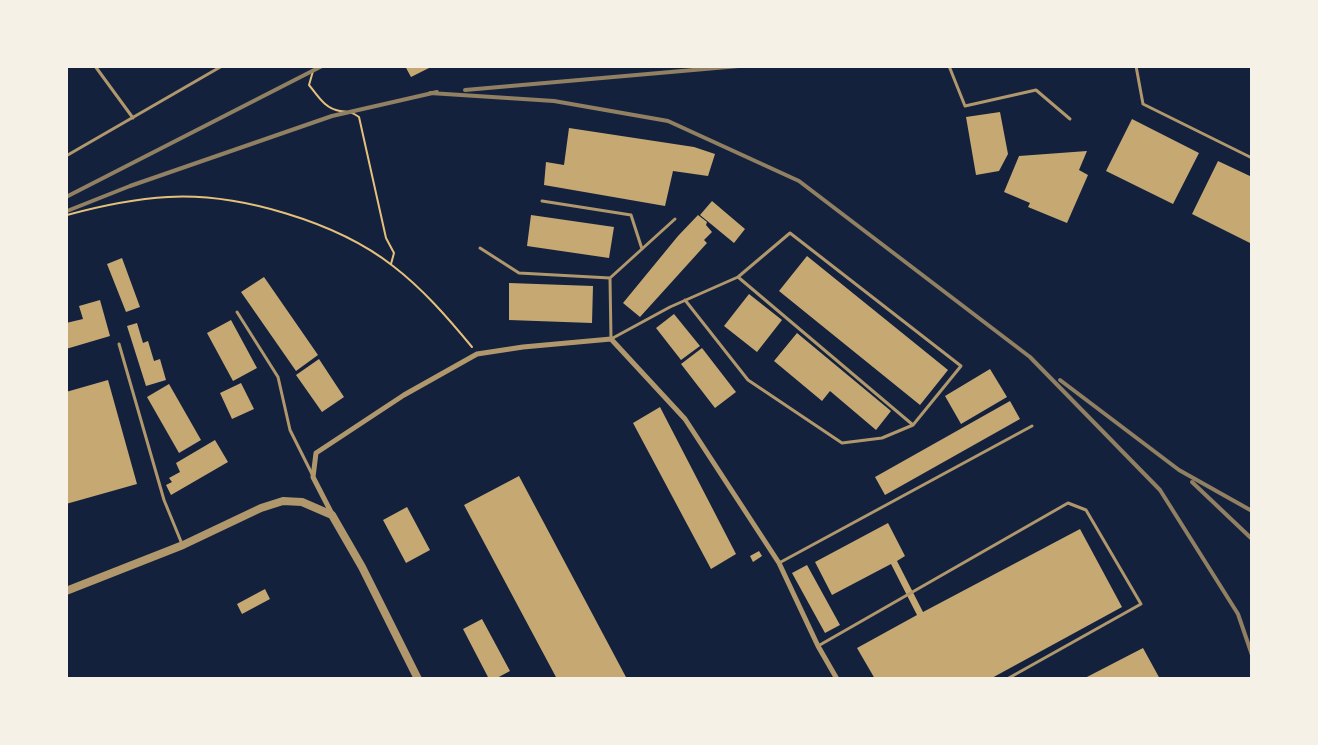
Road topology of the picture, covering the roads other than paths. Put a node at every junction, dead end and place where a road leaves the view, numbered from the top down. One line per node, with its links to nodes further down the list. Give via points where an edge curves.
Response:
1 (95, 66): 5 (lane)
2 (222, 66): 5 (lane)
3 (949, 66): 6 (lane, via 965,106 1036,90)
4 (1136, 66): 8 (lane, via 1143,104)
5 (133, 118): 7 (lane)
6 (1070, 119)
7 (66, 156)
8 (1252, 158)
9 (542, 201): 12 (lane, via 631,215)
10 (675, 219): 12 (lane)
11 (480, 248): 14 (lane, via 519,273)
12 (642, 249): 14 (lane)
13 (738, 277): 15 (lane); 19 (lane); 19 (lane, via 790,233 962,366)
14 (610, 278): 17 (lane)
15 (685, 300): 17 (lane); 19 (lane, via 748,380 842,443 882,438)
16 (237, 312): 21 (lane, via 278,377 290,430)
17 (611, 339): 21 (street, via 477,354 404,395 316,453); 24 (street, via 685,419)
18 (120, 344): 23 (lane, via 164,500)
19 (913, 425)
20 (1032, 426): 24 (lane)
21 (313, 476): 22 (street)
22 (332, 515): 23 (street, via 302,502 283,501); 27 (street)
23 (183, 545): 25 (street)
24 (779, 563): 26 (street)
25 (66, 591)
26 (818, 646): 28 (street); 29 (lane, via 1068,504 1086,510 1141,604)
27 (418, 679)
28 (837, 679)
29 (1007, 679)

